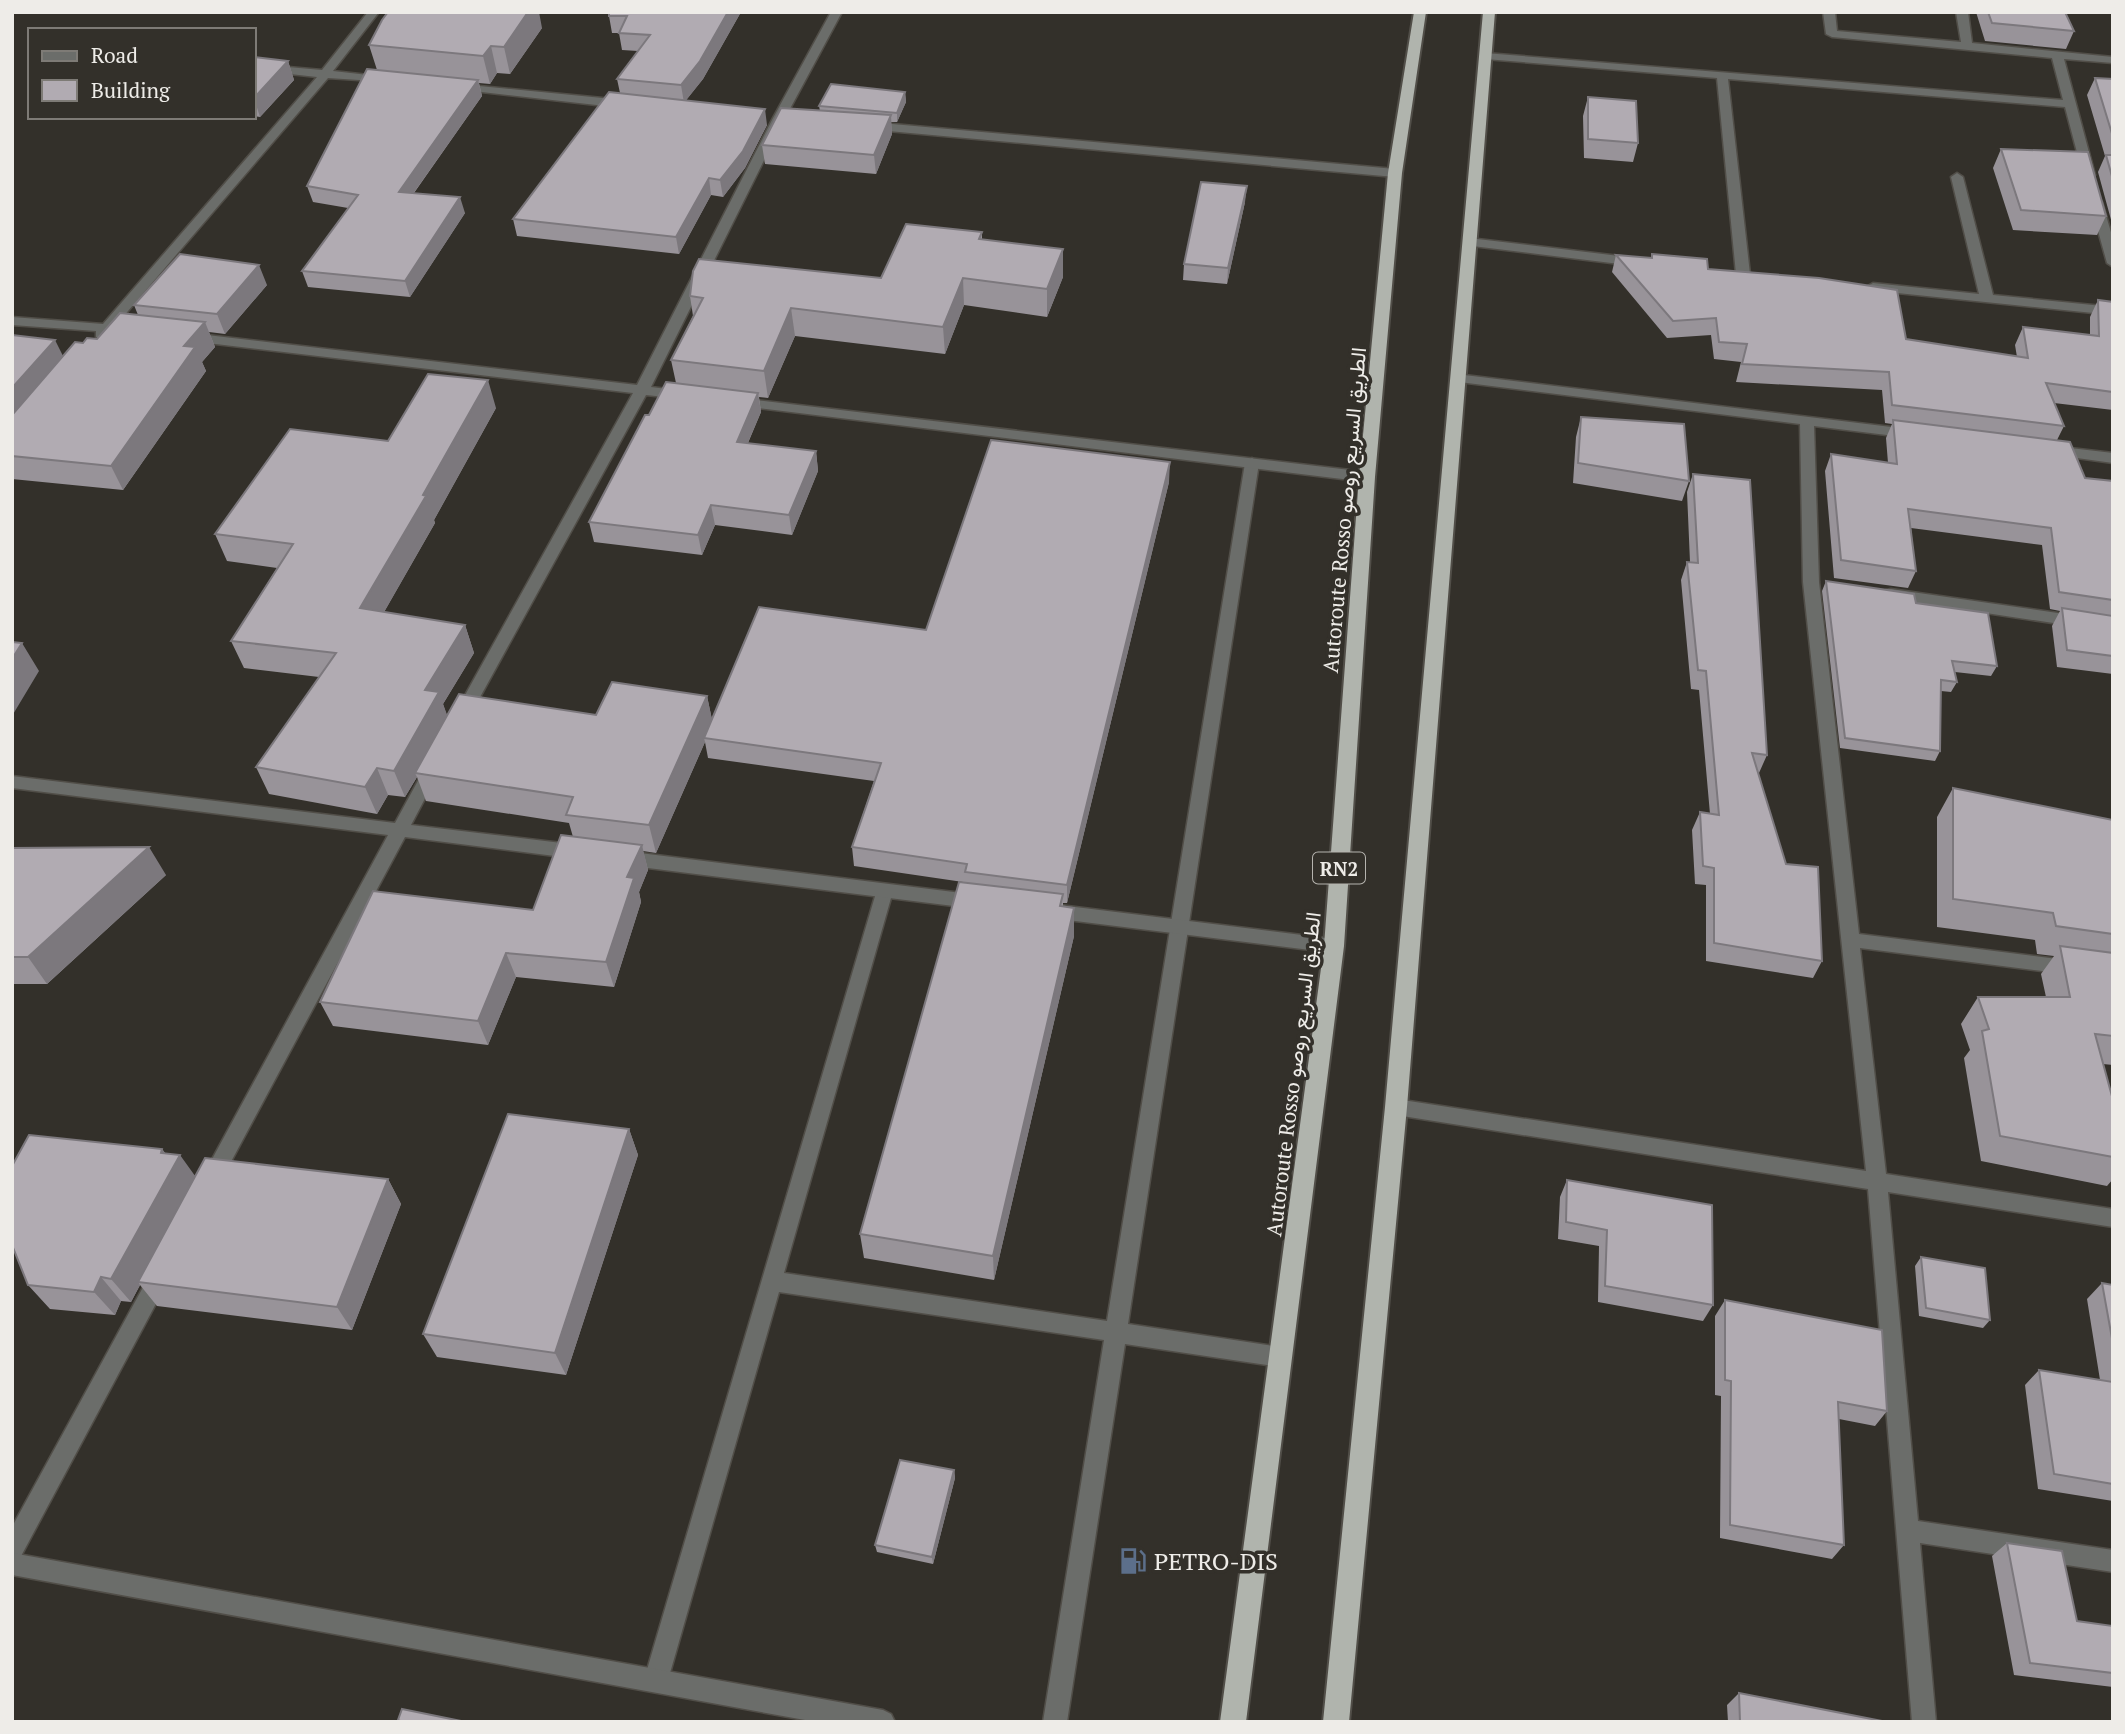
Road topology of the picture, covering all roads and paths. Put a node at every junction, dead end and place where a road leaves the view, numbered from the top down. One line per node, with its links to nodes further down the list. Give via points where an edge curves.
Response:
1 (374, 12): 12 (street)
2 (837, 12): 34 (street)
3 (1420, 12): 19 (highway, Autoroute Rosso الطريق السريع روصو / RN2)
4 (1489, 12): 9 (highway)
5 (1829, 12): 7 (street, via 1832,34)
6 (1962, 12): 7 (street)
7 (1967, 46): 8 (street)
8 (2057, 55): 10 (street); 16 (street)
9 (1485, 56): 13 (street); 21 (highway)
10 (2113, 60)
11 (256, 66): 12 (street)
12 (326, 74): 14 (street); 29 (street)
13 (1722, 75): 16 (street); 24 (street)
14 (406, 82)
15 (446, 86): 17 (street)
16 (2070, 104): 23 (street)
17 (634, 105)
18 (862, 125): 19 (street)
19 (1395, 173): 42 (highway, Autoroute Rosso الطريق السريع روصو / RN2)
20 (1957, 177): 26 (street)
21 (1469, 242): 22 (street); 33 (highway)
22 (1647, 263)
23 (2113, 263)
24 (1743, 274)
25 (1865, 286): 26 (street)
26 (1987, 299): 27 (street)
27 (2113, 311)
28 (12, 321): 29 (street)
29 (106, 327): 30 (street); 32 (street)
30 (148, 332)
31 (175, 335): 34 (street)
32 (89, 348)
33 (1456, 378): 37 (street); 56 (highway)
34 (642, 390): 35 (street); 45 (street)
35 (698, 397)
36 (725, 400): 41 (street)
37 (1807, 421): 38 (street); 53 (street)
38 (1926, 435)
39 (2033, 448): 40 (street)
40 (2113, 458)
41 (1252, 463): 42 (street); 52 (street)
42 (1367, 477): 54 (highway, Autoroute Rosso الطريق السريع روصو / RN2)
43 (1880, 592): 44 (street)
44 (2113, 627)
45 (453, 732)
46 (439, 757): 48 (street)
47 (12, 782): 48 (street)
48 (399, 830): 49 (street); 58 (street)
49 (884, 891): 50 (street); 61 (street)
50 (991, 904)
51 (1031, 909): 52 (street)
52 (1178, 927): 54 (street); 62 (street)
53 (1851, 940): 55 (street); 57 (street)
54 (1334, 946): 63 (highway, Autoroute Rosso الطريق السريع روصو / RN2)
55 (2113, 973)
56 (1396, 1107): 57 (street); 72 (highway)
57 (1877, 1181): 59 (street); 64 (street)
58 (202, 1196)
59 (2113, 1218)
60 (169, 1257): 65 (street)
61 (771, 1281): 62 (street); 68 (street)
62 (1116, 1333): 63 (street); 70 (street)
63 (1281, 1357): 71 (highway, Autoroute Rosso الطريق السريع روصو / RN2)
64 (1906, 1530): 66 (street); 73 (street)
65 (12, 1550)
66 (2113, 1561)
67 (12, 1564): 68 (street)
68 (656, 1680): 69 (street)
69 (883, 1722)
70 (1055, 1722)
71 (1233, 1722)
72 (1336, 1722)
73 (1924, 1722)

